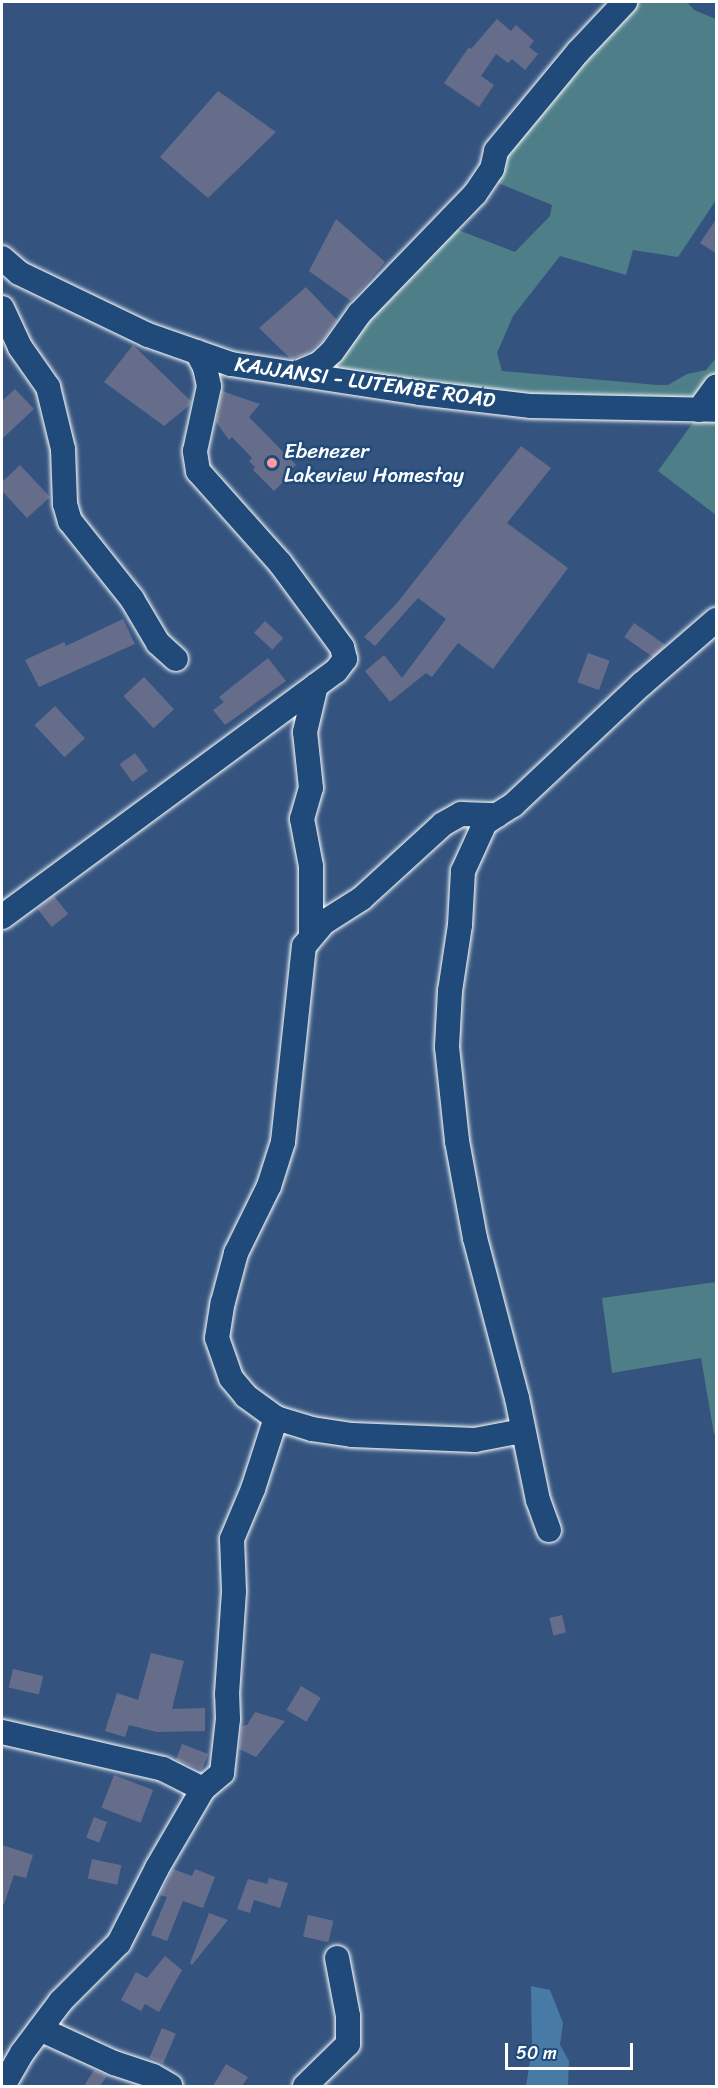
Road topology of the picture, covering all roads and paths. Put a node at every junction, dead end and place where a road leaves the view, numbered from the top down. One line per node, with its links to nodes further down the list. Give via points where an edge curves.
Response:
1 (625, 2): 5 (street, via 496,151 489,175 467,203 359,314 332,352 320,363)
2 (2, 258): 4 (street, KAJJANSI - LUTEMBE ROAD, via 19,273 148,335)
3 (2, 308): 9 (street, via 20,347 48,387 63,449 65,504 70,521 132,599 158,643)
4 (197, 352): 5 (street, KAJJANSI - LUTEMBE ROAD, via 231,364); 10 (street, via 209,386 195,451 198,471 280,563 342,647 345,659)
5 (297, 373): 7 (street, KAJJANSI - LUTEMBE ROAD, via 531,406)
6 (717, 387): 7 (street)
7 (708, 410)
8 (717, 620): 11 (street, via 513,805)
9 (176, 659)
10 (316, 685): 12 (street); 13 (street, via 305,732 311,788 302,819 311,866)
11 (497, 814): 13 (street, via 461,814 442,824 361,899); 15 (street, via 485,823 464,871 447,1047 457,1141 475,1238)
12 (2, 917)
13 (310, 935): 14 (street, via 300,964 283,1142 269,1186 236,1253 217,1338 231,1378 246,1396)
14 (276, 1418): 15 (street, via 352,1435 475,1440); 18 (street, via 232,1539 234,1591 227,1740 222,1773)
15 (522, 1431): 16 (street)
16 (549, 1530)
17 (2, 1732): 18 (street, via 163,1769)
18 (203, 1790): 20 (street, via 119,1943 61,2001)
19 (337, 1958): 23 (street, via 348,2016 348,2044)
20 (40, 2029): 21 (street); 22 (street)
21 (3, 2086)
22 (170, 2086)
23 (305, 2086)

